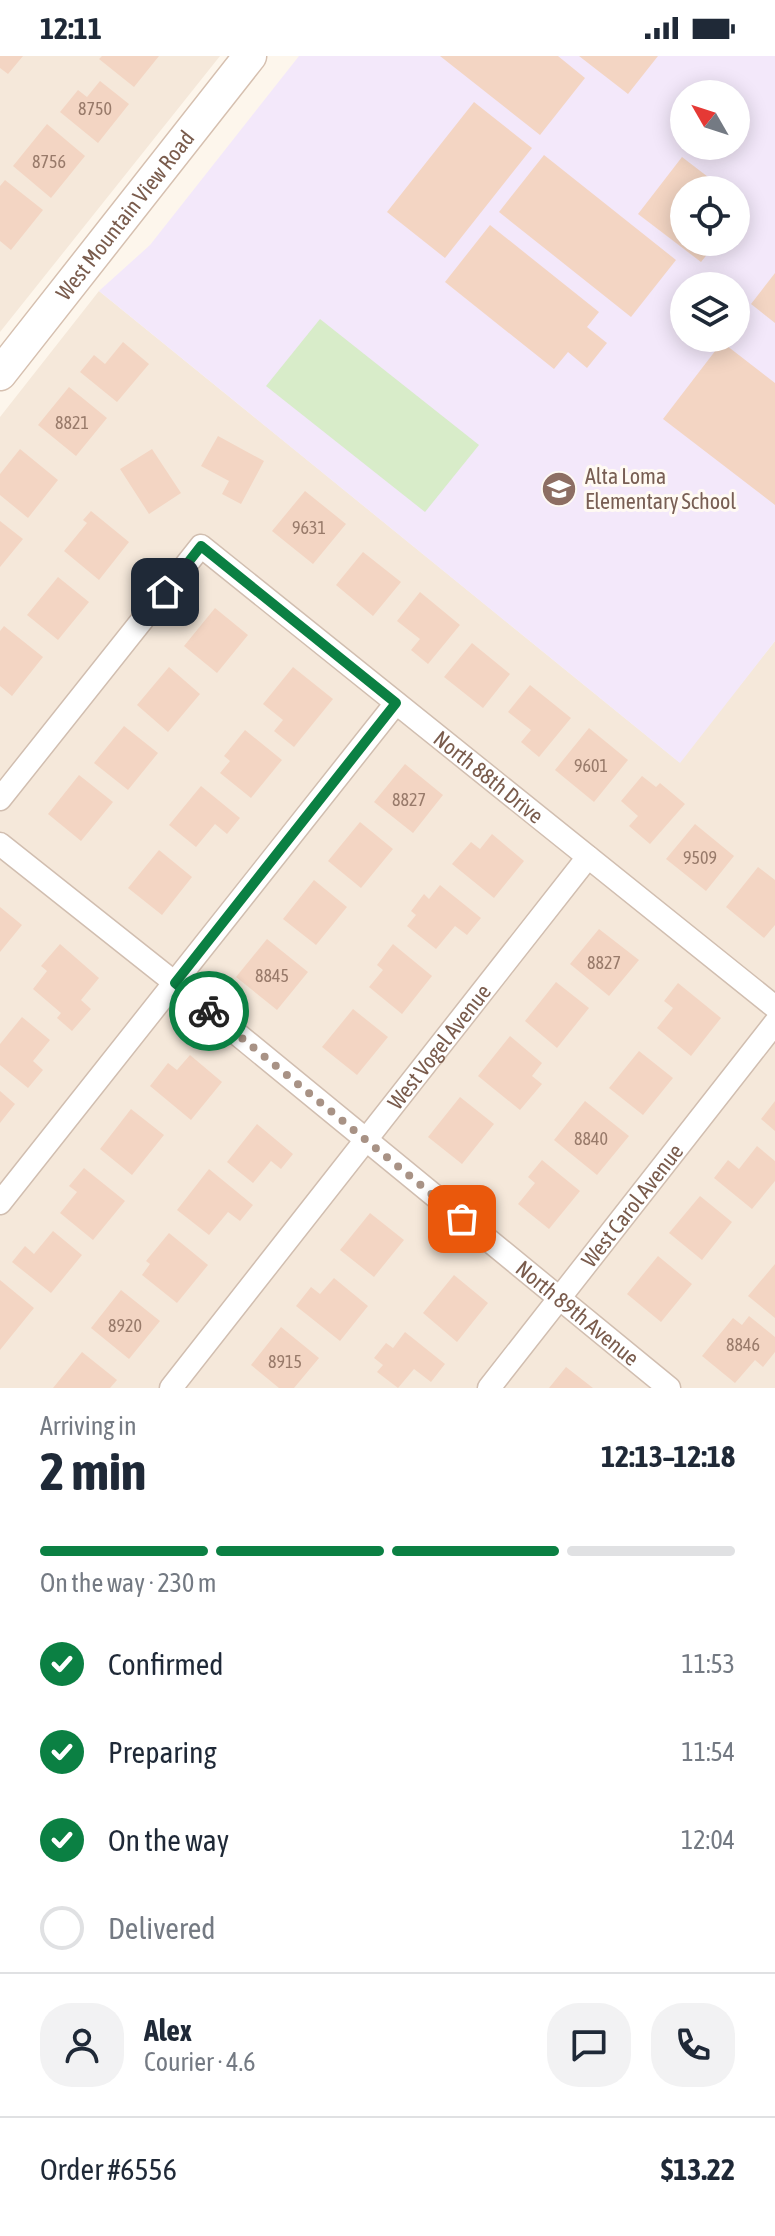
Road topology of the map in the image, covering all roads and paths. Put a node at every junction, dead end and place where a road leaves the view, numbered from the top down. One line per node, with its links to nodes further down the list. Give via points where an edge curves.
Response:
1 (250, 56): 2 (street, West Mountain View Road)
2 (0, 374)
3 (396, 703): 4 (street, North 88th Drive, via 201,546); 6 (street, North 88th Drive); 7 (street)
4 (0, 799)
5 (0, 844): 7 (street, North 89th Avenue)
6 (588, 857): 8 (street, North 88th Drive); 10 (street, West Vogel Avenue)
7 (175, 983): 10 (street, North 89th Avenue); 11 (street)
8 (775, 1007)
9 (775, 1023): 12 (street, West Carol Avenue)
10 (366, 1140): 12 (street, North 89th Avenue); 13 (street, West Vogel Avenue)
11 (0, 1203)
12 (559, 1299): 14 (street, West Carol Avenue); 15 (street, North 89th Avenue)
13 (171, 1388)
14 (489, 1388)
15 (669, 1388)

